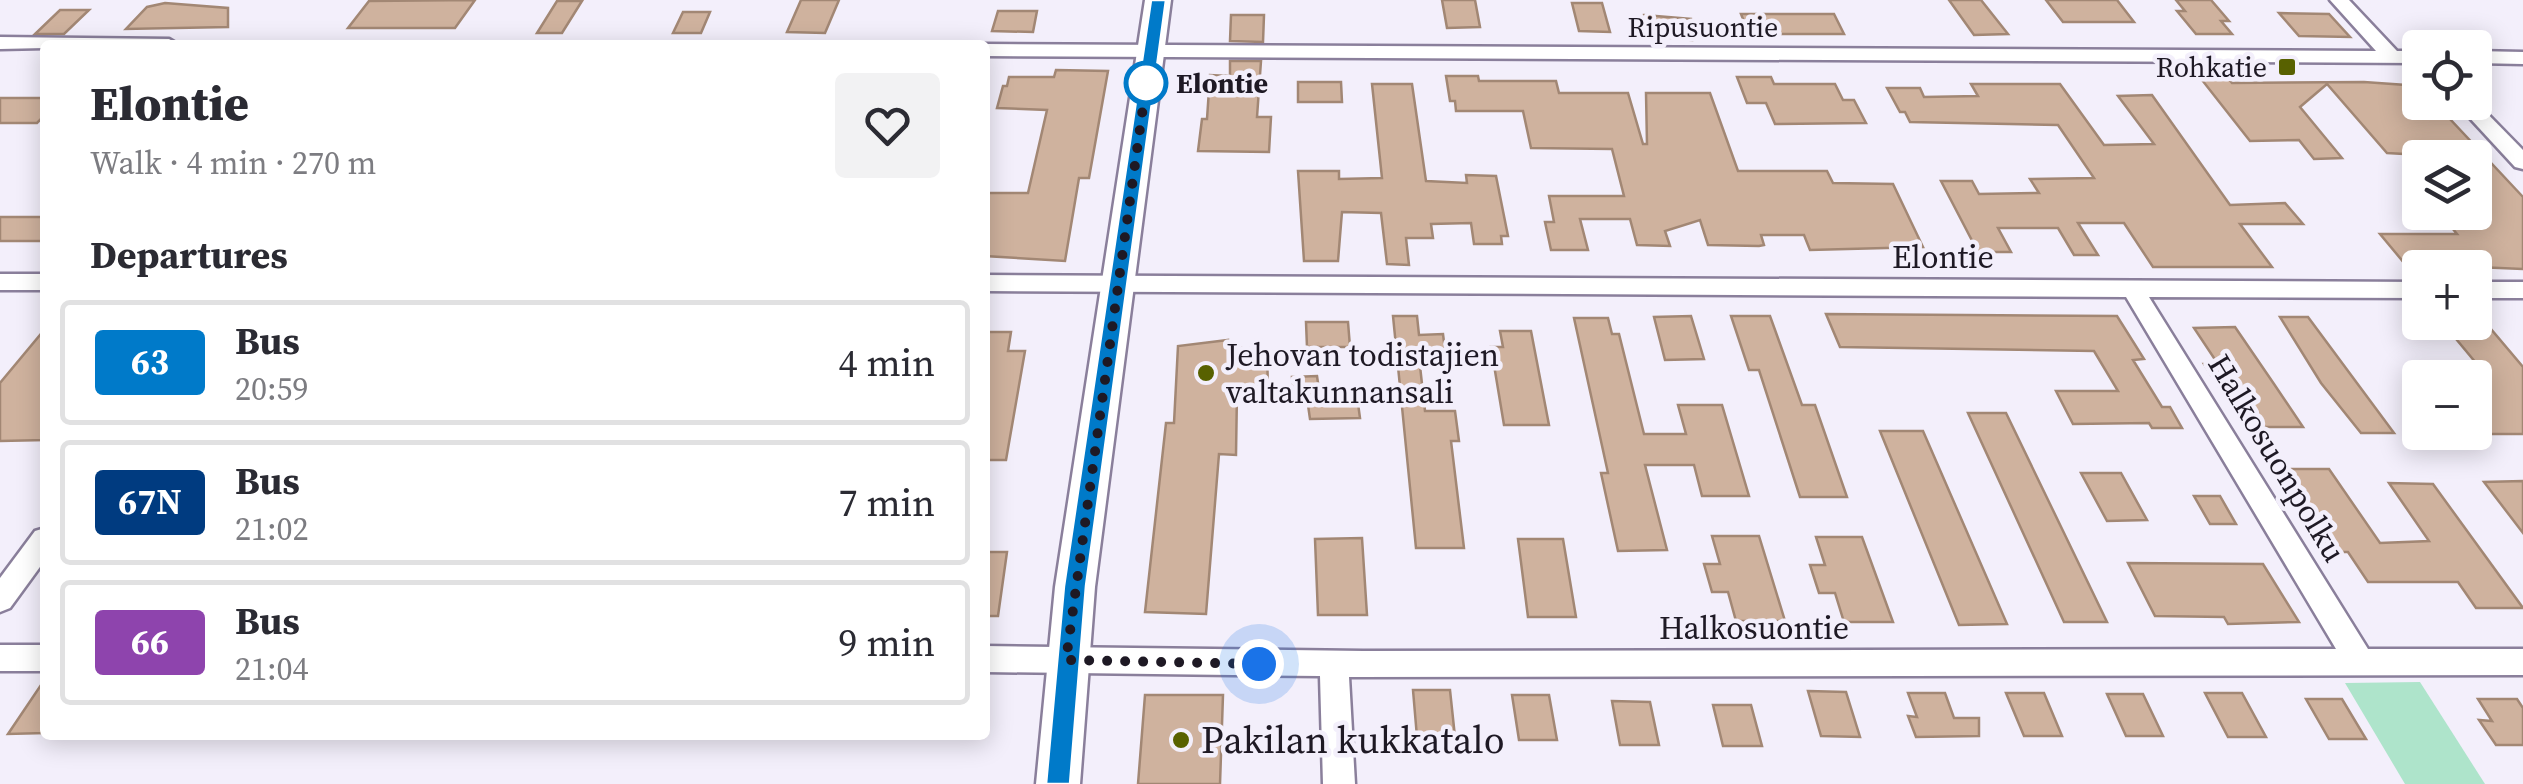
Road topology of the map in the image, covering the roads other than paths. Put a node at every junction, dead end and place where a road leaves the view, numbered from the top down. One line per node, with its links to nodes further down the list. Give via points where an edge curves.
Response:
1 (1158, 0): 6 (main road)
2 (2339, 0): 7 (street)
3 (0, 44): 4 (street)
4 (40, 44)
5 (990, 50): 6 (street, Ripusuontie)
6 (1150, 51): 7 (street, Ripusuontie); 16 (main road)
7 (2391, 56): 8 (street, Ripusuontie)
8 (2402, 56)
9 (2492, 57): 10 (street)
10 (2523, 58)
11 (2482, 120): 12 (street)
12 (2523, 162)
13 (0, 282): 14 (street)
14 (40, 282)
15 (990, 284): 16 (street, Elontie)
16 (1116, 284): 17 (street, Elontie); 26 (main road)
17 (2134, 290): 18 (street, Elontie); 27 (street, Halkosuonpolku)
18 (2402, 290)
19 (2492, 290): 20 (street)
20 (2523, 290)
21 (40, 546): 22 (street)
22 (0, 600)
23 (0, 658): 24 (street)
24 (40, 658)
25 (990, 660): 26 (street, Halkosuontie)
26 (1066, 660): 29 (street, Halkosuontie); 30 (main road)
27 (2359, 661): 28 (street, Halkosuontie); 29 (street, Halkosuontie)
28 (2523, 662)
29 (1334, 664): 31 (street)
30 (1058, 784)
31 (1339, 784)

